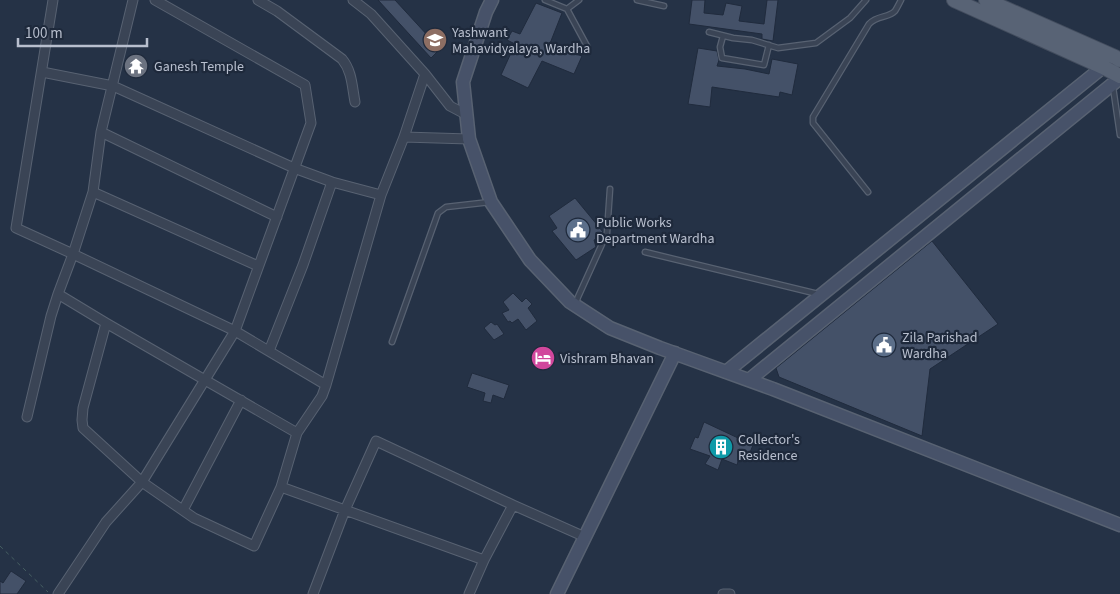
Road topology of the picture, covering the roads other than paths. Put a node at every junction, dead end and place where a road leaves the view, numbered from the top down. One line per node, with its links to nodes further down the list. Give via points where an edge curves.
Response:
1 (54, 0): 22 (street)
2 (133, 0): 25 (street)
3 (155, 0): 32 (street, via 305,85 311,123)
4 (258, 0): 26 (street, via 342,59 351,74)
5 (353, 0): 23 (street, via 371,14)
6 (492, 0): 27 (main road, via 463,82)
7 (545, 0): 15 (lane)
8 (579, 0): 15 (lane)
9 (637, 0): 14 (lane)
10 (866, 0): 18 (lane, via 850,18 816,43 778,48)
11 (901, 0): 36 (lane, via 895,12 869,24 813,117 813,123)
12 (954, 0): 21 (main road)
13 (986, 0): 20 (main road)
14 (664, 6)
15 (567, 9): 19 (lane)
16 (709, 32): 17 (lane)
17 (723, 36): 18 (lane); 18 (lane, via 722,58 764,65)
18 (769, 45)
19 (587, 46)
20 (1118, 57): 21 (main road)
21 (1103, 67): 24 (main road); 44 (main road)
22 (42, 72): 25 (street); 41 (street, via 16,228)
23 (425, 74): 27 (street, via 450,106); 30 (street)
24 (1118, 80): 29 (lane); 53 (main road)
25 (113, 86): 28 (street); 32 (street)
26 (354, 102)
27 (467, 116): 31 (main road)
28 (101, 132): 35 (street); 39 (street)
29 (1120, 135)
30 (404, 137): 31 (street); 37 (street)
31 (469, 139): 38 (main road)
32 (294, 168): 33 (street); 39 (street)
33 (332, 182): 37 (street); 49 (street)
34 (610, 189): 45 (lane, via 607,233)
35 (93, 192): 41 (street); 42 (street)
36 (868, 192)
37 (381, 195): 54 (street)
38 (492, 202): 45 (main road, via 530,260); 48 (lane, via 446,207 438,213)
39 (277, 216): 42 (street)
40 (645, 252): 44 (lane)
41 (74, 254): 43 (street); 47 (street)
42 (258, 266): 47 (street)
43 (58, 294): 46 (street); 56 (street)
44 (821, 295): 51 (main road)
45 (576, 306): 50 (main road, via 610,328)
46 (106, 323): 52 (street); 58 (street, via 83,408 83,428)
47 (235, 331): 49 (street); 52 (street)
48 (392, 342)
49 (269, 351): 54 (street)
50 (675, 353): 51 (main road); 64 (main road)
51 (726, 372): 53 (main road)
52 (205, 379): 55 (street); 58 (street)
53 (749, 380): 63 (main road)
54 (326, 385): 57 (street)
55 (241, 400): 57 (street); 61 (street)
56 (27, 417)
57 (297, 433): 59 (street)
58 (142, 482): 61 (street); 66 (street, via 106,522)
59 (281, 486): 61 (street, via 254,546); 62 (street)
60 (513, 505): 62 (street, via 376,440); 64 (street); 65 (street)
61 (183, 510)
62 (345, 510): 65 (street); 67 (street)
63 (1120, 525)
64 (584, 537): 69 (main road)
65 (484, 560): 68 (street)
66 (58, 594)
67 (313, 594)
68 (469, 594)
69 (557, 594)
70 (724, 594): 71 (street)
71 (730, 594)

